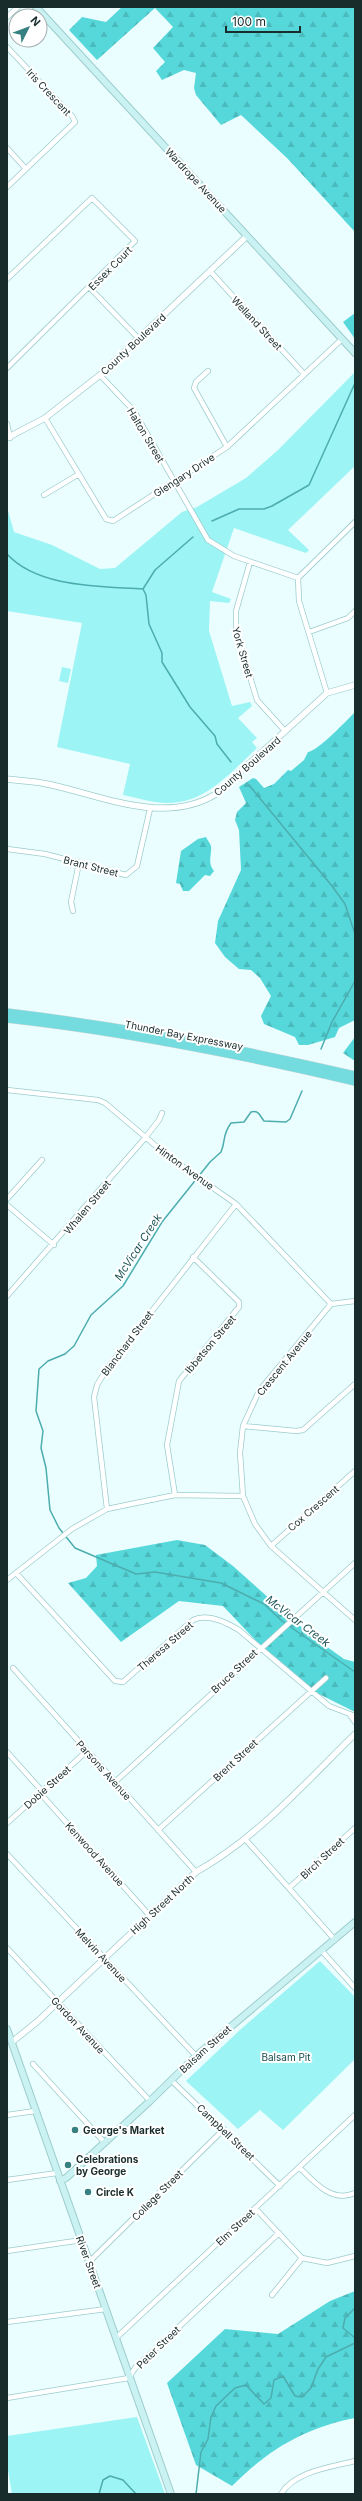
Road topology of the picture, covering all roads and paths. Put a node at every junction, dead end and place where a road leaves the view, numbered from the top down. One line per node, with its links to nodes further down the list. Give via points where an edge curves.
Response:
1 (18, 7): 3 (street)
2 (36, 7): 8 (main road, Wardrope Avenue)
3 (7, 17)
4 (7, 47): 6 (street, Iris Crescent, via 75,122)
5 (7, 148): 6 (street)
6 (26, 168): 7 (street, Iris Crescent)
7 (7, 187)
8 (247, 236): 9 (street, County Boulevard); 13 (main road, Wardrope Avenue)
9 (210, 271): 12 (street, County Boulevard); 17 (street, Welland Street)
10 (7, 279): 11 (street, Essex Court, via 92,198 135,241)
11 (90, 288): 12 (street); 15 (street, Essex Court)
12 (139, 339): 18 (street, County Boulevard)
13 (342, 339): 14 (main road, Wardrope Avenue); 17 (street, Glengary Drive)
14 (355, 353)
15 (7, 368)
16 (208, 371): 22 (street, via 196,382 194,388)
17 (304, 374): 22 (street, Glengary Drive)
18 (100, 376): 19 (street, County Boulevard); 24 (street, Halton Street, via 134,411)
19 (45, 418): 21 (street, County Boulevard); 23 (street, Glengary Drive)
20 (7, 424): 21 (street)
21 (8, 438)
22 (227, 447): 24 (street, Glengary Drive)
23 (79, 474): 24 (street, Glengary Drive, via 106,519 110,521); 25 (street)
24 (174, 482): 27 (street, Halton Street, via 208,540)
25 (44, 495)
26 (355, 522): 28 (street)
27 (250, 562): 28 (street, Halton Street); 33 (street, York Street, via 236,611 236,630 257,700)
28 (298, 578): 30 (street, via 299,601)
29 (355, 611): 30 (street, via 348,618)
30 (309, 632): 32 (street)
31 (355, 685): 32 (street, County Boulevard)
32 (327, 693): 33 (street, County Boulevard)
33 (285, 732): 35 (street, County Boulevard, via 208,799 182,807)
34 (7, 779): 35 (street, County Boulevard, via 46,784)
35 (150, 809): 37 (street, Brant Street, via 137,866 131,872 126,875)
36 (7, 849): 37 (street, Brant Street, via 45,854)
37 (79, 863): 38 (street, via 71,902)
38 (73, 911)
39 (7, 1012): 41 (highway, Thunder Bay Expressway, via 147,1031 249,1051)
40 (7, 1019): 42 (highway, Thunder Bay Expressway, via 145,1037)
41 (355, 1076)
42 (355, 1082)
43 (7, 1090): 45 (street, Hinton Avenue, via 102,1102)
44 (162, 1113): 45 (street, Whalen Street)
45 (145, 1138): 48 (street, Hinton Avenue); 50 (street, Whalen Street)
46 (42, 1160): 47 (street)
47 (7, 1199)
48 (236, 1204): 51 (street, Blanchard Street); 54 (street, Hinton Avenue)
49 (7, 1205): 50 (street)
50 (54, 1245): 52 (street, Whalen Street)
51 (193, 1257): 58 (street, Ibbetson Street, via 238,1302 239,1307 179,1381 168,1445); 60 (street, Blanchard Street, via 97,1385 94,1398)
52 (7, 1296)
53 (355, 1301): 54 (street)
54 (331, 1304): 56 (street, Crescent Avenue, via 258,1391)
55 (355, 1384): 56 (street, via 303,1430)
56 (243, 1426): 59 (street, Crescent Avenue, via 240,1453)
57 (355, 1471): 61 (street, Cox Crescent)
58 (175, 1495): 59 (street); 60 (street)
59 (243, 1496): 61 (street, Crescent Avenue, via 255,1524)
60 (107, 1509): 63 (street, via 72,1529)
61 (271, 1546): 65 (street, Crescent Avenue)
62 (355, 1563): 65 (street, Bruce Street)
63 (17, 1574): 64 (street); 67 (street, Theresa Street, via 114,1681 119,1683 197,1618 223,1621)
64 (7, 1580)
65 (324, 1590): 66 (street, Crescent Avenue); 67 (street, Bruce Street)
66 (355, 1620)
67 (261, 1647): 70 (street, Theresa Street); 76 (street, Bruce Street)
68 (13, 1668): 75 (street, Parsons Avenue)
69 (326, 1678): 70 (street, Brent Street)
70 (311, 1690): 71 (street, Theresa Street, via 329,1706); 80 (street, Brent Street)
71 (353, 1716): 72 (street)
72 (355, 1722)
73 (355, 1734): 81 (street, High Street North)
74 (7, 1752): 77 (street, Kenwood Avenue)
75 (87, 1752): 76 (street, Parsons Avenue); 77 (street, Dobie Street)
76 (115, 1782): 80 (street, Parsons Avenue)
77 (41, 1792): 78 (street, Dobie Street); 85 (street, Kenwood Avenue)
78 (7, 1823)
79 (355, 1828): 84 (street, Birch Street)
80 (158, 1830): 83 (street, Parsons Avenue)
81 (246, 1840): 83 (street, High Street North, via 224,1857); 84 (street)
82 (7, 1854): 90 (street, Melvin Avenue)
83 (196, 1872): 85 (street, High Street North)
84 (289, 1888): 87 (street)
85 (150, 1916): 90 (street, High Street North)
86 (355, 1922): 87 (main road, Balsam Street)
87 (335, 1940): 89 (main road, Balsam Street)
88 (7, 1948): 92 (street, Gordon Avenue)
89 (322, 1951): 91 (street); 95 (main road, Balsam Street)
90 (104, 1959): 92 (street, High Street North); 95 (street, Melvin Avenue)
91 (355, 1988)
92 (58, 2003): 94 (street, High Street North, via 20,2038); 98 (street, Gordon Avenue)
93 (7, 2029): 94 (main road, River Street)
94 (9, 2043): 99 (main road, River Street)
95 (196, 2056): 97 (main road, Balsam Street)
96 (34, 2064): 103 (street)
97 (171, 2080): 98 (main road, Balsam Street); 102 (street, Campbell Street)
98 (150, 2101): 103 (main road, Balsam Street)
99 (35, 2111): 101 (street); 105 (main road, River Street)
100 (355, 2115): 104 (street, Elm Street)
101 (7, 2116)
102 (224, 2129): 108 (street, Campbell Street); 116 (street, College Street)
103 (105, 2143): 107 (main road, Balsam Street, via 66,2178)
104 (300, 2168): 108 (street, Elm Street); 109 (street, via 328,2192 340,2197)
105 (57, 2173): 106 (street); 107 (main road, River Street)
106 (7, 2180)
107 (60, 2180): 112 (main road, River Street)
108 (280, 2186): 110 (street, Elm Street)
109 (355, 2193)
110 (256, 2208): 111 (street); 120 (street, Elm Street)
111 (279, 2233): 115 (street); 121 (street, Peter Street, via 135,2368)
112 (82, 2240): 113 (street); 116 (main road, River Street)
113 (7, 2251)
114 (355, 2256): 115 (street, via 328,2263)
115 (302, 2258): 117 (street)
116 (89, 2262): 118 (main road, River Street)
117 (272, 2295)
118 (106, 2309): 119 (street); 120 (main road, River Street)
119 (7, 2322)
120 (116, 2338): 121 (main road, River Street)
121 (129, 2378): 122 (street, Peter Street); 124 (main road, River Street)
122 (7, 2398)
123 (355, 2461): 125 (street, via 306,2475 288,2485)
124 (171, 2494)
125 (281, 2494)

